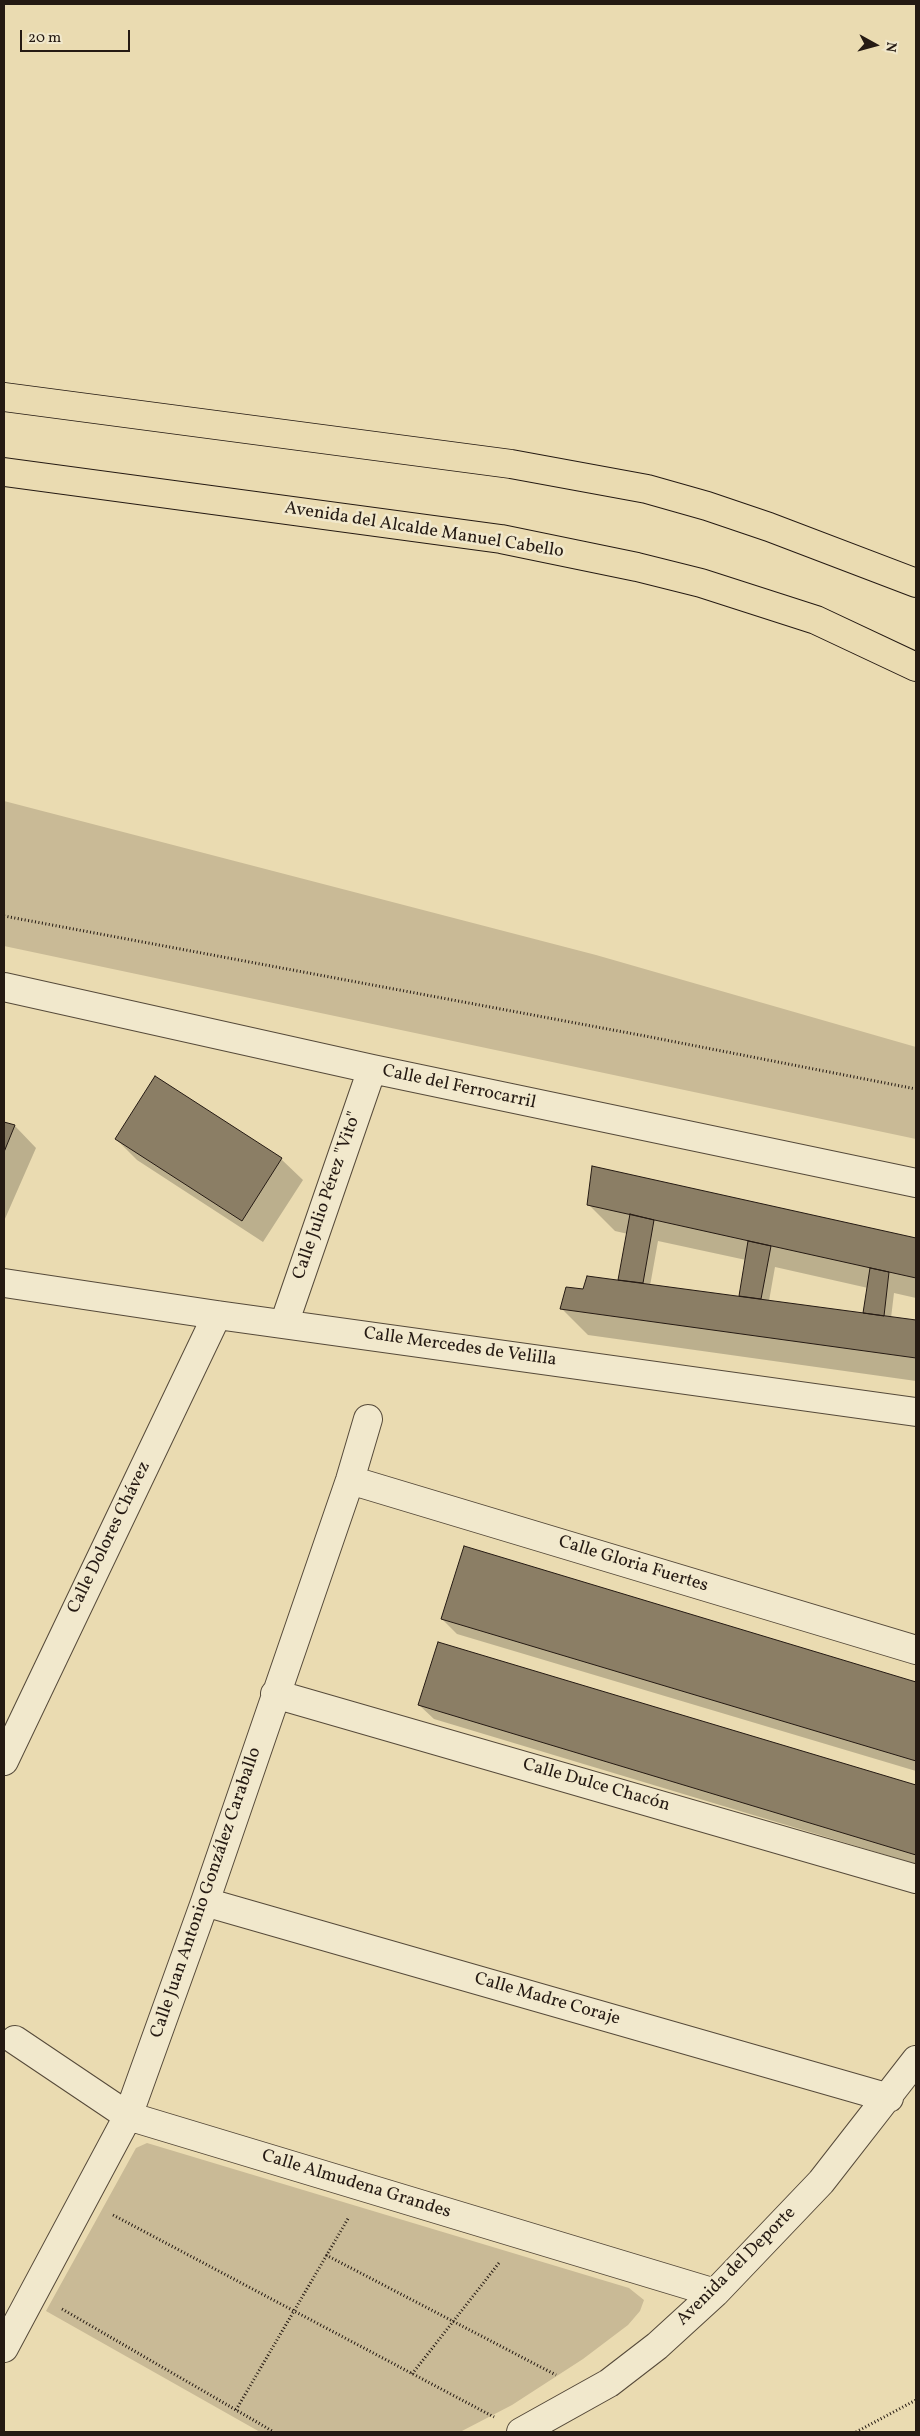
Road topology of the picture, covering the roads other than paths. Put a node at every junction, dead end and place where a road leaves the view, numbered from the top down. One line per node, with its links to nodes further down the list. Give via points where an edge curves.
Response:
1 (4, 398): 3 (main road, via 511,464 647,489 760,524)
2 (4, 472): 4 (main road, Avenida del Alcalde Manuel Cabello, via 501,539 637,567 701,583 816,620)
3 (916, 583)
4 (916, 668)
5 (4, 987): 6 (street, Calle del Ferrocarril)
6 (372, 1069): 7 (street, Calle del Ferrocarril); 10 (street, Calle Julio Pérez "Vito")
7 (916, 1183)
8 (4, 1283): 9 (street, Calle Mercedes de Velilla)
9 (217, 1315): 10 (street, Calle Mercedes de Velilla); 16 (street, Calle Dolores Chávez)
10 (284, 1324): 11 (street, Calle Mercedes de Velilla)
11 (916, 1412)
12 (368, 1419): 13 (street, Calle Juan Antonio González Caraballo)
13 (350, 1480): 14 (street, Calle Gloria Fuertes); 15 (street, Calle Juan Antonio González Caraballo)
14 (916, 1650)
15 (275, 1694): 17 (street, Calle Dulce Chacón); 18 (street, Calle Juan Antonio González Caraballo)
16 (4, 1762)
17 (916, 1879)
18 (206, 1902): 21 (street, Calle Madre Coraje); 22 (street, Calle Juan Antonio González Caraballo)
19 (14, 2040): 22 (street, Calle Almudena Grandes)
20 (916, 2060): 21 (street, Avenida del Deporte)
21 (889, 2098): 23 (street, Avenida del Deporte, via 821,2182)
22 (128, 2116): 23 (street, Calle Almudena Grandes); 24 (street, Calle Juan Antonio González Caraballo)
23 (715, 2294): 25 (street, Avenida del Deporte, via 609,2384)
24 (4, 2348)
25 (521, 2432)

